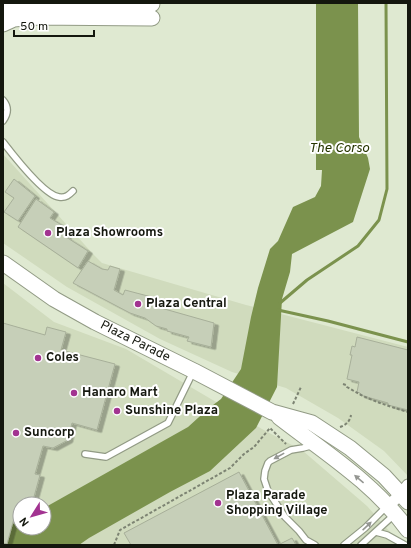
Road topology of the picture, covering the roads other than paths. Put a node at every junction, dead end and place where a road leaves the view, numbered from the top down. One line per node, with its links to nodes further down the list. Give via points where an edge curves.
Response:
1 (152, 9): 2 (main road, via 33,17)
2 (7, 13)
3 (3, 100): 4 (lane, via 7,107)
4 (3, 121)
5 (3, 142): 6 (lane, via 46,190 60,197 68,196)
6 (73, 191)
7 (3, 263): 8 (main road, Plaza Parade, via 75,312)
8 (194, 371): 9 (main road, Plaza Parade); 11 (lane, via 168,423 106,457)
9 (272, 412): 10 (main road, Plaza Parade); 12 (main road, Plaza Parade, via 312,423 350,448)
10 (316, 444): 13 (main road, Plaza Parade, one-way to 10, via 371,489); 16 (lane, one-way to 16, via 291,450 270,461 264,479 268,492 285,517 306,540)
11 (85, 454)
12 (406, 496): 13 (street)
13 (392, 510): 14 (main road, Plaza Parade); 15 (lane); 17 (lane, one-way to 13)
14 (408, 530)
15 (376, 532): 18 (lane); 19 (lane)
16 (315, 545)
17 (344, 545)
18 (361, 545)
19 (405, 545)

